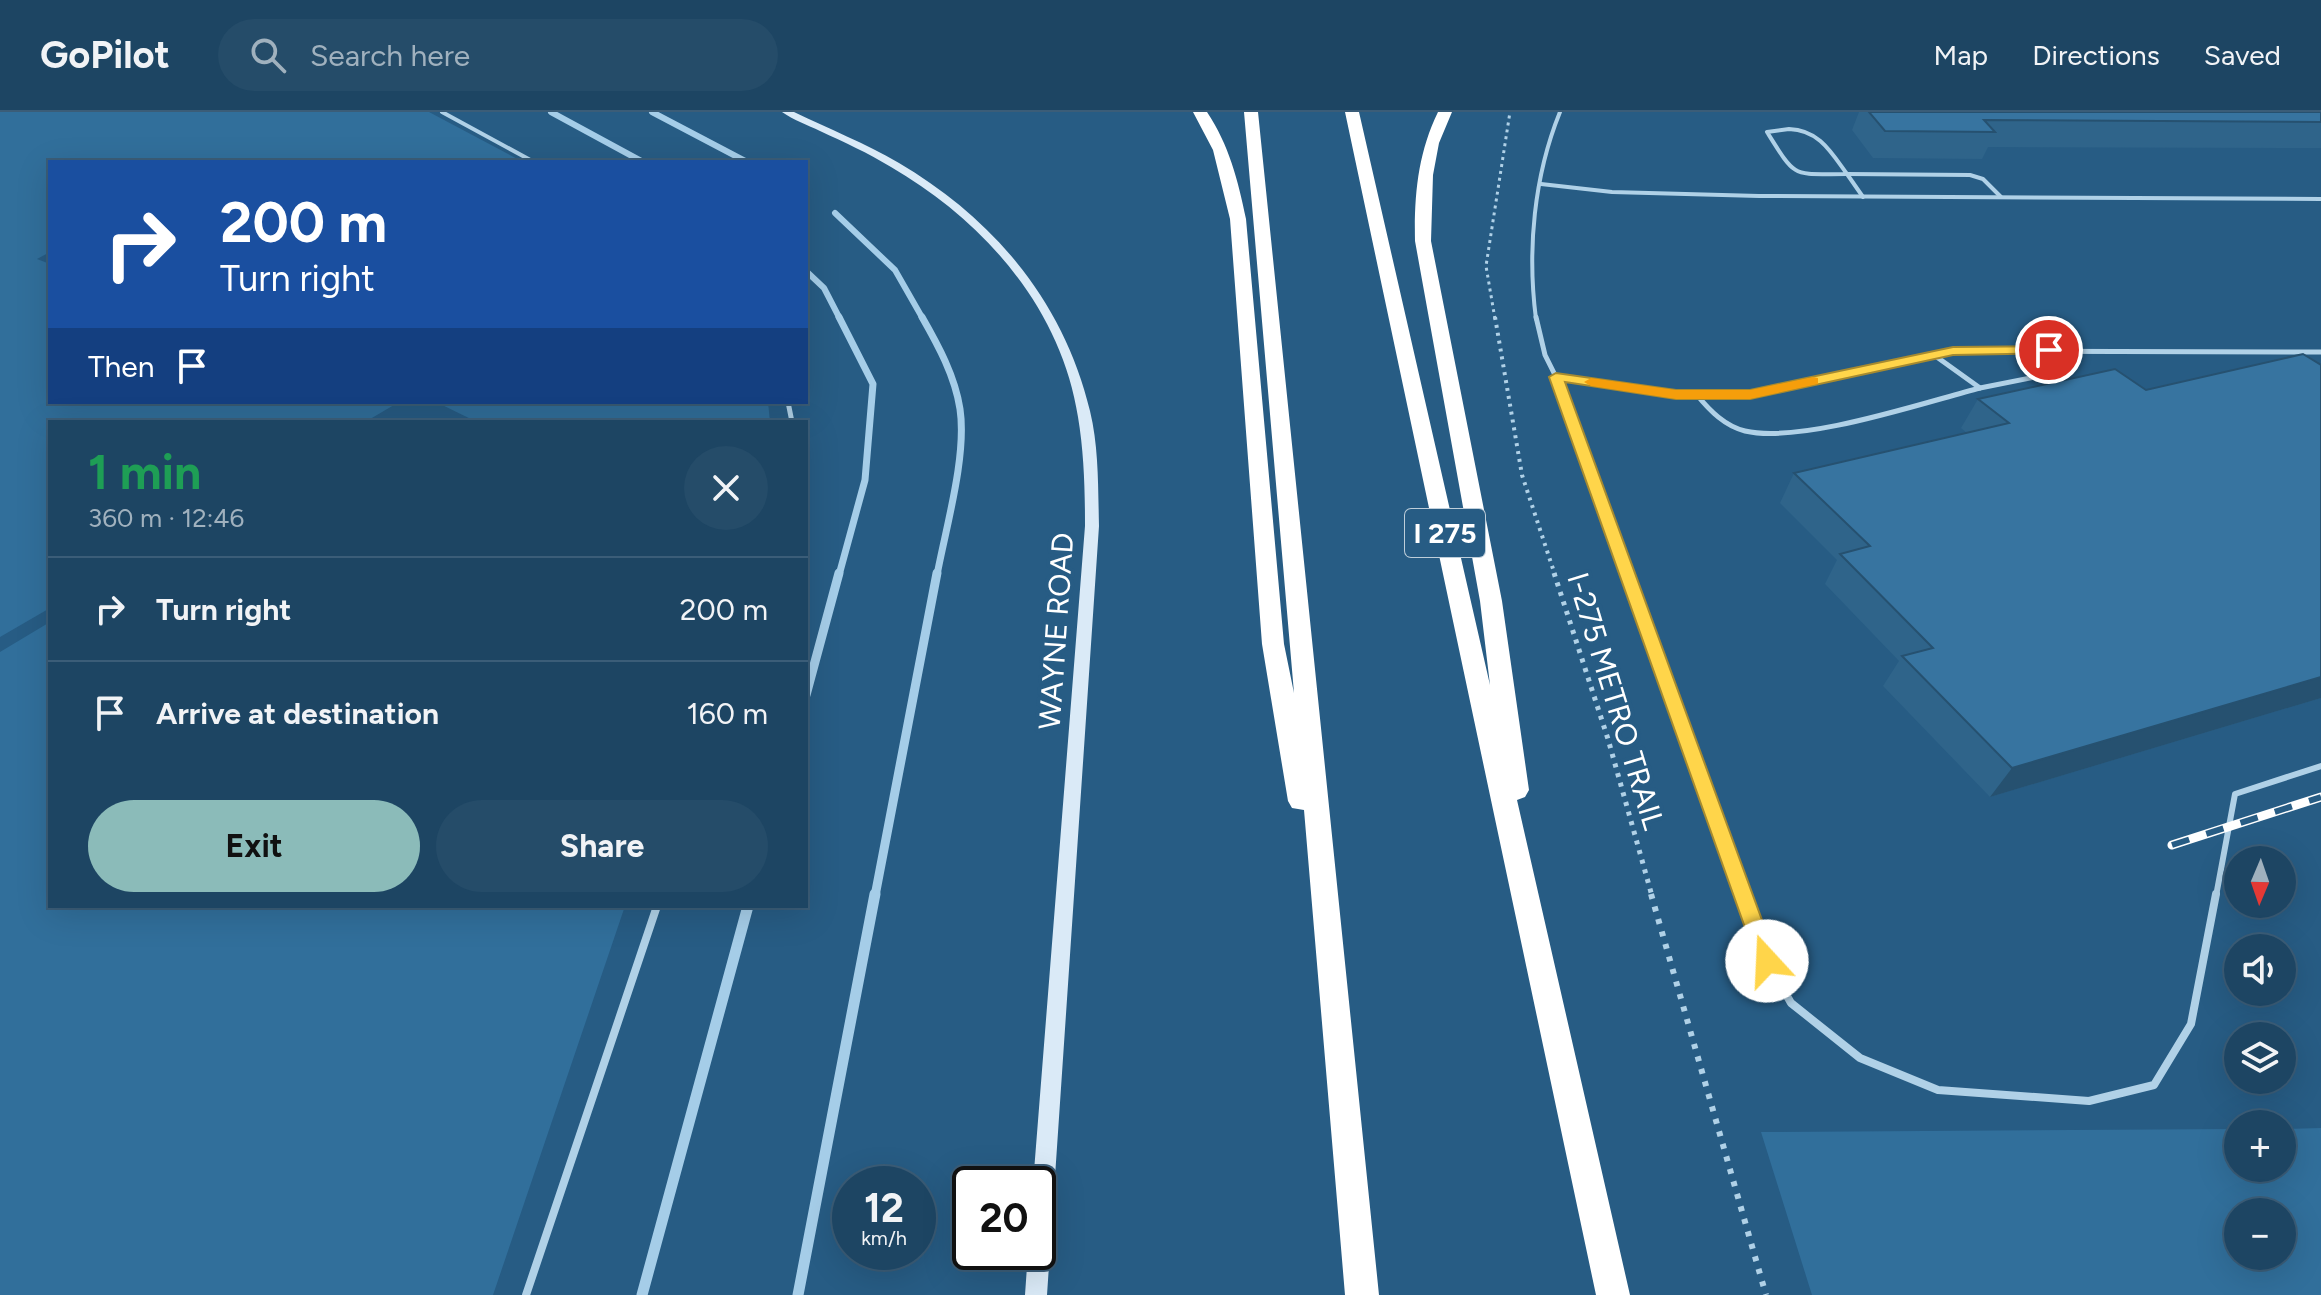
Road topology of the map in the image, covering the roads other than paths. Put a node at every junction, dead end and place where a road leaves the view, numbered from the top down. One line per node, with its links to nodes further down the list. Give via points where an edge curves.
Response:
1 (442, 112): 8 (lane)
2 (787, 112): 25 (main road, WAYNE ROAD, via 900,168 944,197 1004,251 1054,325 1087,416 1092,526)
3 (1200, 112): 23 (highway, via 1229,168 1238,219 1273,644)
4 (1251, 112): 23 (highway)
5 (1352, 112): 22 (highway, I 275)
6 (1445, 112): 22 (highway, via 1428,155 1421,199 1423,241 1491,601)
7 (1560, 112): 10 (lane, via 1545,150)
8 (530, 160)
9 (1845, 174): 9 (lane, via 1795,173 1767,132 1815,134); 11 (lane); 12 (lane, via 1970,175 1983,179)
10 (1541, 184): 11 (lane, via 1612,192); 17 (lane, via 1533,314 1546,363)
11 (1863, 197): 12 (lane)
12 (2001, 197): 13 (lane)
13 (2321, 199)
14 (2321, 352): 15 (lane)
15 (1934, 355): 18 (lane); 19 (lane, via 1750,395)
16 (2055, 373): 18 (lane)
17 (1556, 377): 19 (lane); 20 (lane, via 1767,961 1791,1003 1860,1058 1938,1090 2089,1101 2154,1085 2191,1024 2235,794)
18 (1980, 388): 19 (lane, via 1800,431 1748,432 1716,418)
19 (1697, 395)
20 (2321, 766)
21 (656, 908): 24 (lane)
22 (1537, 955): 27 (highway, I 275)
23 (1331, 971): 26 (highway)
24 (526, 1295)
25 (1036, 1295)
26 (1362, 1295)
27 (1613, 1295)

